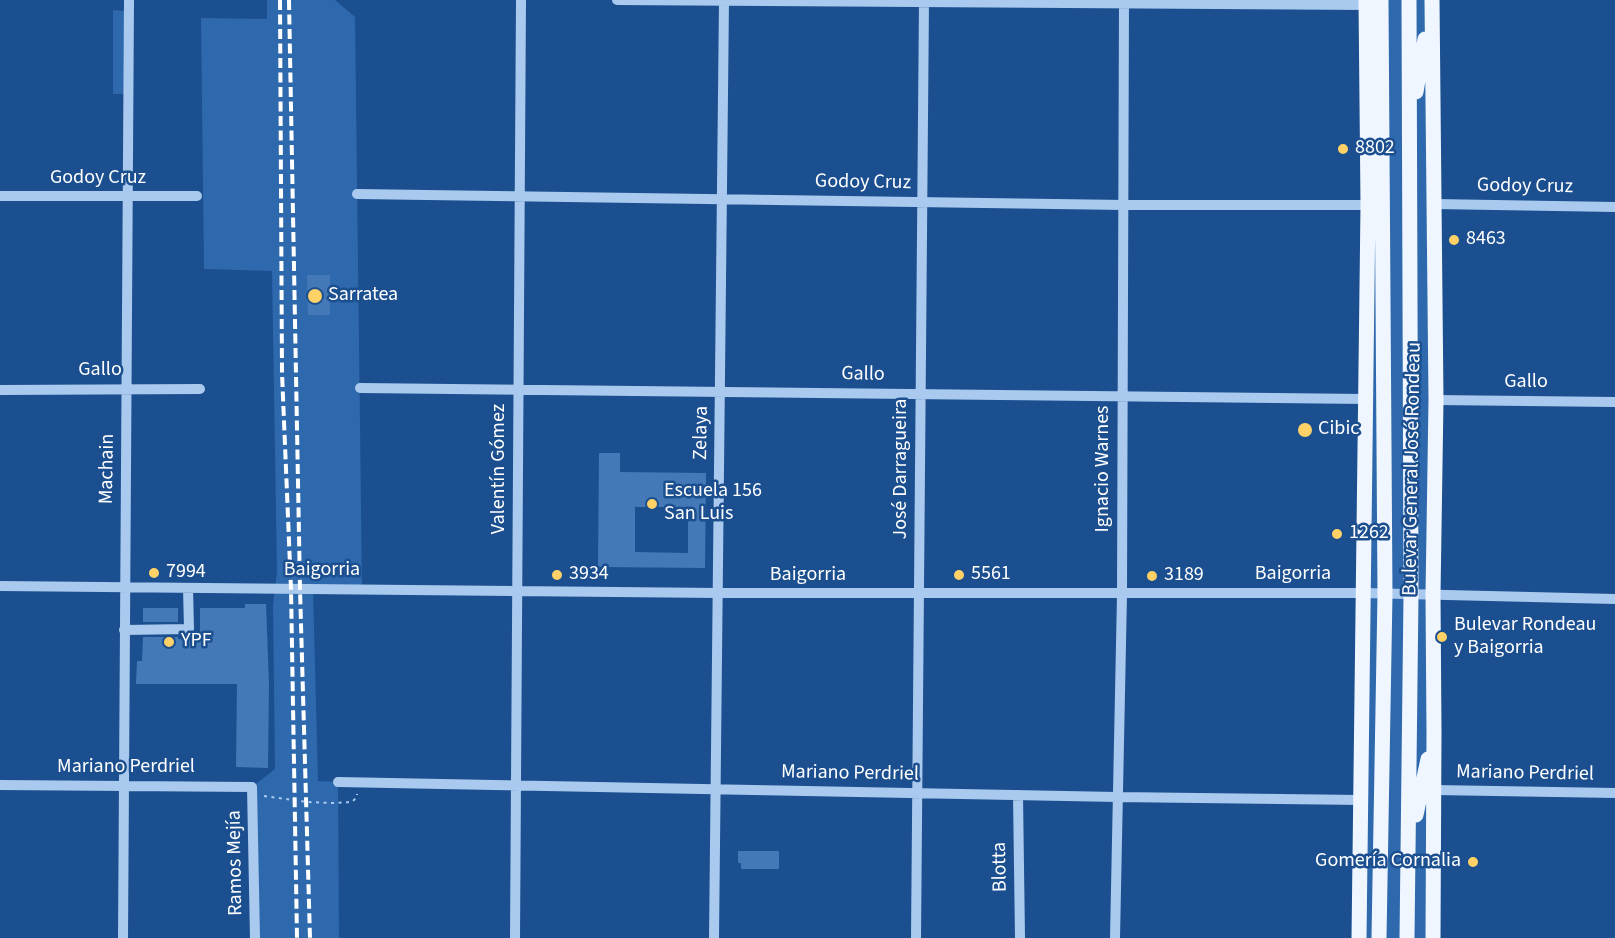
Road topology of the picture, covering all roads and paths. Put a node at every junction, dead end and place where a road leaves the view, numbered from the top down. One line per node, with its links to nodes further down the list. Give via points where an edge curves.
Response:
1 (129, 0): 15 (street, Machain)
2 (521, 0): 14 (street, Valentín Gómez)
3 (616, 0): 4 (street)
4 (724, 0): 7 (street); 16 (street, Zelaya)
5 (1409, 0): 10 (main road, Bulevar General José Rondeau)
6 (1432, 0): 10 (main road); 19 (main road, Bulevar General José Rondeau)
7 (924, 1): 8 (street); 17 (street, José Darragueira)
8 (1124, 2): 9 (street); 18 (street, Ignacio Warnes)
9 (1371, 2): 20 (main road); 22 (main road, Bulevar General José Rondeau)
10 (1409, 134): 44 (main road, Bulevar General José Rondeau)
11 (357, 194): 14 (street, Godoy Cruz)
12 (0, 196): 15 (street, Godoy Cruz)
13 (197, 196): 15 (street, Godoy Cruz)
14 (520, 196): 16 (street, Godoy Cruz); 27 (street, Valentín Gómez)
15 (128, 197): 25 (street, Machain)
16 (722, 199): 17 (street, Godoy Cruz); 29 (street, Zelaya)
17 (922, 202): 18 (street, Godoy Cruz); 30 (street, José Darragueira)
18 (1124, 204): 20 (street, Godoy Cruz); 31 (street, Ignacio Warnes)
19 (1434, 204): 21 (street, Godoy Cruz); 33 (main road, Bulevar General José Rondeau)
20 (1368, 206): 23 (main road)
21 (1615, 207)
22 (1383, 332): 23 (main road); 42 (main road, Bulevar General José Rondeau)
23 (1366, 363): 32 (main road)
24 (360, 388): 27 (street, Gallo)
25 (127, 389): 26 (street, Gallo); 28 (street, Gallo); 36 (street, Machain)
26 (200, 389)
27 (519, 389): 29 (street, Gallo); 38 (street, Valentín Gómez)
28 (0, 390)
29 (720, 392): 30 (street, Gallo); 39 (street, Zelaya)
30 (920, 394): 31 (street, Gallo); 41 (street, José Darragueira)
31 (1123, 396): 32 (street, Gallo); 43 (street, Ignacio Warnes)
32 (1366, 399): 40 (main road)
33 (1436, 400): 34 (street, Gallo); 45 (main road, Bulevar General José Rondeau)
34 (1615, 402)
35 (0, 586): 36 (street, Baigorria)
36 (124, 587): 37 (street, Baigorria); 47 (street, Machain)
37 (188, 588): 38 (street, Baigorria); 47 (street, via 189,629)
38 (517, 590): 39 (street, Baigorria); 52 (street, Valentín Gómez)
39 (718, 593): 41 (street, Baigorria); 55 (street, Zelaya)
40 (1363, 593): 42 (street, Baigorria); 43 (street, Baigorria); 61 (main road)
41 (919, 594): 43 (street, Baigorria); 57 (street, José Darragueira)
42 (1385, 594): 44 (street, Baigorria); 71 (main road, Bulevar General José Rondeau)
43 (1122, 595): 60 (street, Ignacio Warnes)
44 (1411, 595): 45 (street, Baigorria); 62 (main road, Bulevar General José Rondeau)
45 (1432, 595): 46 (street, Baigorria); 48 (main road, Bulevar General José Rondeau)
46 (1615, 599)
47 (124, 630): 51 (street, Machain)
48 (1434, 732): 56 (main road, Bulevar General José Rondeau); 62 (main road)
49 (338, 782): 50 (street, Mariano Perdriel)
50 (357, 782): 52 (street, Mariano Perdriel); 54 (path, via 357,796 352,802 264,797)
51 (124, 785): 53 (street, Mariano Perdriel); 54 (street, Mariano Perdriel); 63 (street, Machain)
52 (516, 785): 55 (street, Mariano Perdriel); 65 (street, Valentín Gómez)
53 (0, 786)
54 (252, 787): 64 (street, Ramos Mejía)
55 (716, 789): 57 (street, Mariano Perdriel); 66 (street, Zelaya)
56 (1434, 790): 58 (street, Mariano Perdriel); 73 (main road, Bulevar General José Rondeau)
57 (917, 793): 59 (street, Mariano Perdriel); 67 (street, José Darragueira)
58 (1615, 793)
59 (1018, 795): 60 (street, Mariano Perdriel); 68 (street, Blotta)
60 (1117, 797): 61 (street, Mariano Perdriel); 69 (street, Ignacio Warnes)
61 (1361, 800): 70 (main road)
62 (1409, 844): 72 (main road, Bulevar General José Rondeau)
63 (123, 938)
64 (255, 938)
65 (515, 938)
66 (714, 938)
67 (916, 938)
68 (1020, 938)
69 (1115, 938)
70 (1359, 938)
71 (1379, 938)
72 (1407, 938)
73 (1433, 938)

